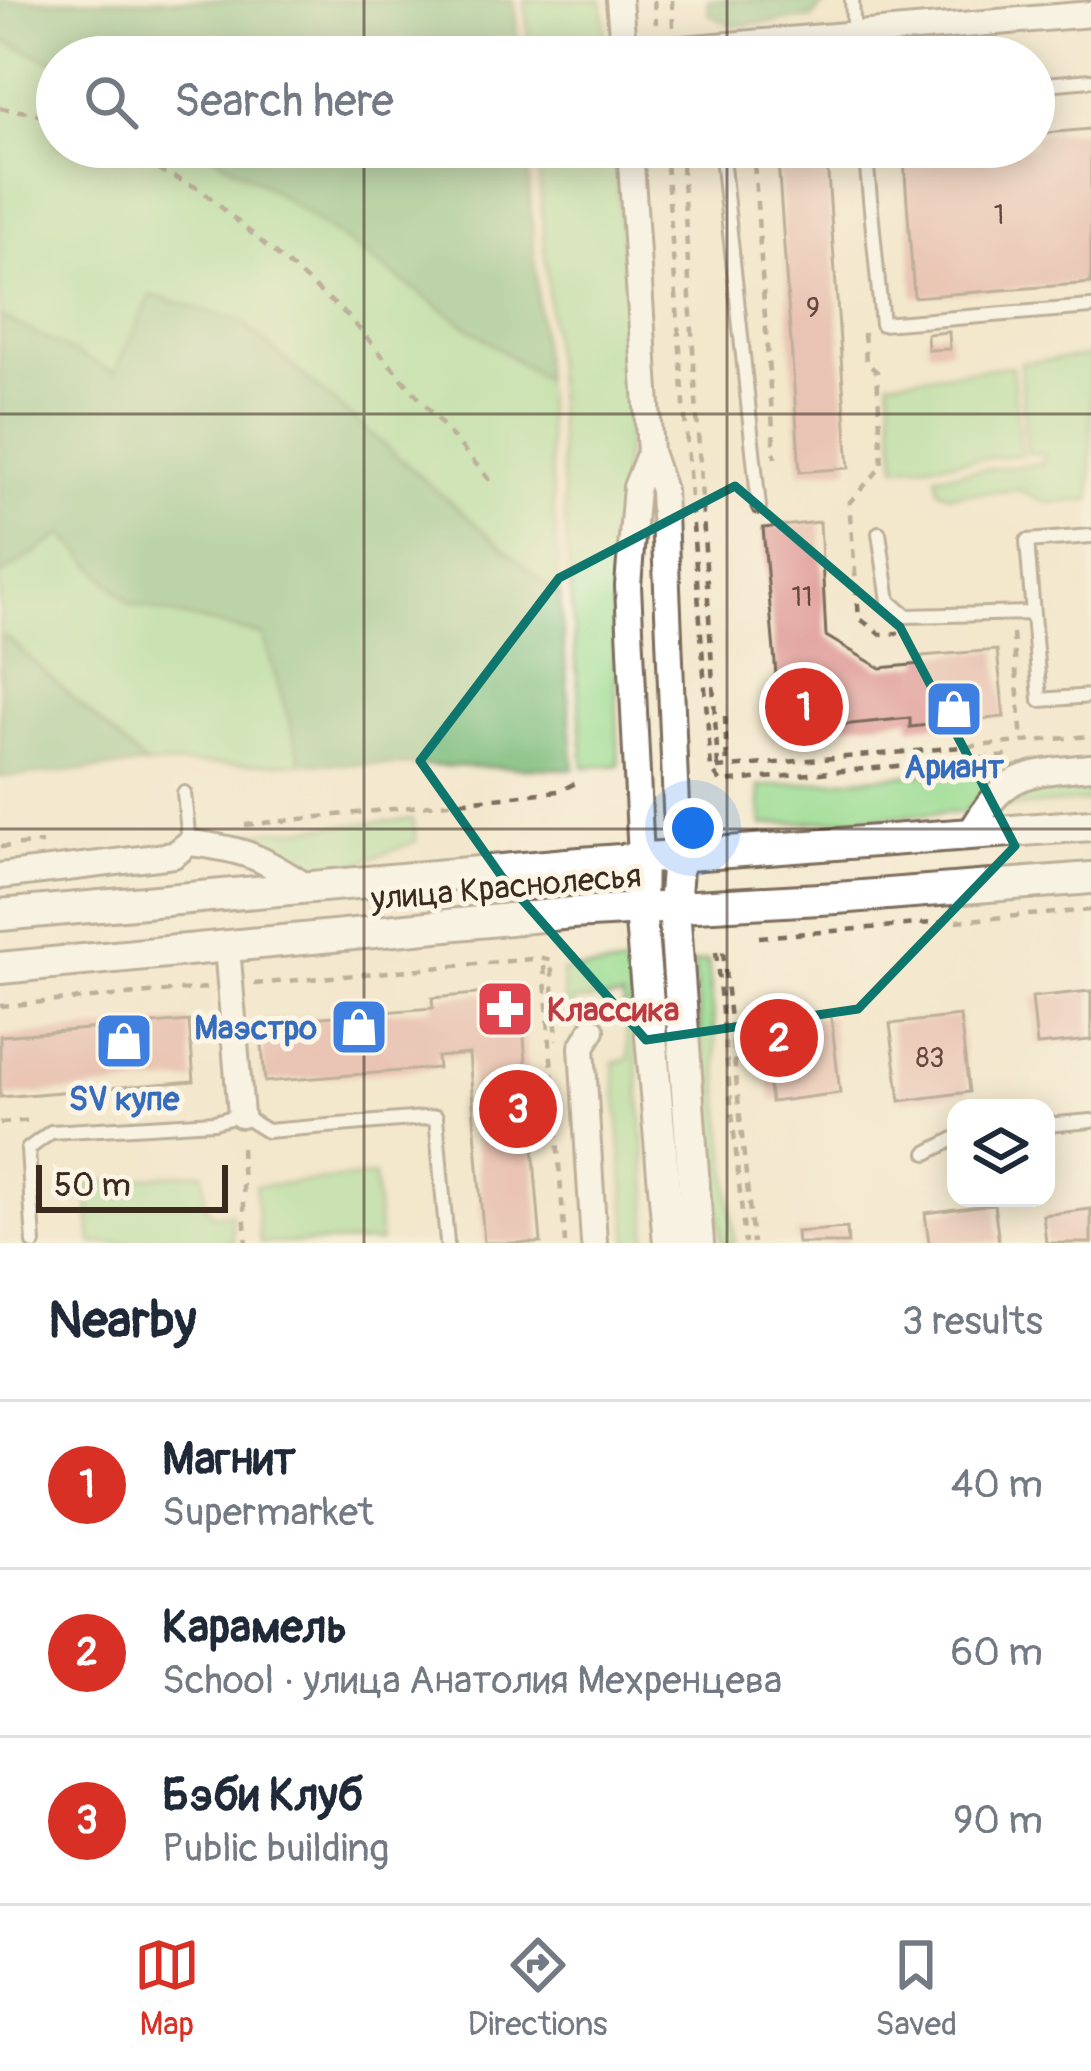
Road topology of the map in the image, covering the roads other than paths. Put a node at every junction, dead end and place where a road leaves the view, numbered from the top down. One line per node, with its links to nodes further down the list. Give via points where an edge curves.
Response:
1 (620, 0): 4 (street)
2 (852, 0): 5 (lane)
3 (1091, 14): 6 (street)
4 (623, 36)
5 (854, 36)
6 (928, 36)
7 (1091, 80): 8 (lane)
8 (1055, 83)
9 (631, 168): 13 (street)
10 (723, 168): 14 (lane)
11 (867, 168): 12 (lane, via 882,324)
12 (1091, 307)
13 (650, 452): 24 (street, via 663,490); 25 (street, via 636,487 628,586)
14 (759, 508)
15 (879, 533): 17 (lane, via 889,601 906,616)
16 (1091, 536): 17 (lane, via 1027,541)
17 (1032, 613): 18 (lane, via 1040,700)
18 (1091, 696)
19 (1091, 766): 22 (street, via 1028,772 998,790)
20 (184, 793): 23 (lane)
21 (1091, 825): 22 (street, улица Краснолесья)
22 (969, 835): 24 (street, улица Краснолесья)
23 (189, 843): 26 (street, via 174,855); 28 (street, via 237,848)
24 (679, 856): 25 (street, улица Краснолесья); 29 (street)
25 (641, 858): 28 (street, улица Краснолесья); 30 (street)
26 (0, 875)
27 (1091, 878): 29 (street, улица Краснолесья)
28 (310, 889): 31 (street, улица Краснолесья)
29 (674, 907): 30 (street, улица Краснолесья); 44 (street)
30 (640, 910): 32 (street, улица Краснолесья); 43 (street)
31 (0, 915)
32 (227, 947): 33 (street, улица Краснолесья); 35 (street)
33 (0, 968)
34 (592, 1030): 42 (street, via 582,1047)
35 (241, 1115): 40 (lane, via 51,1132 28,1149); 41 (lane, via 267,1131 436,1118)
36 (1091, 1121): 37 (lane)
37 (1055, 1124)
38 (947, 1143): 39 (lane)
39 (927, 1153)
40 (34, 1243)
41 (447, 1243)
42 (594, 1243)
43 (669, 1243)
44 (698, 1243)

